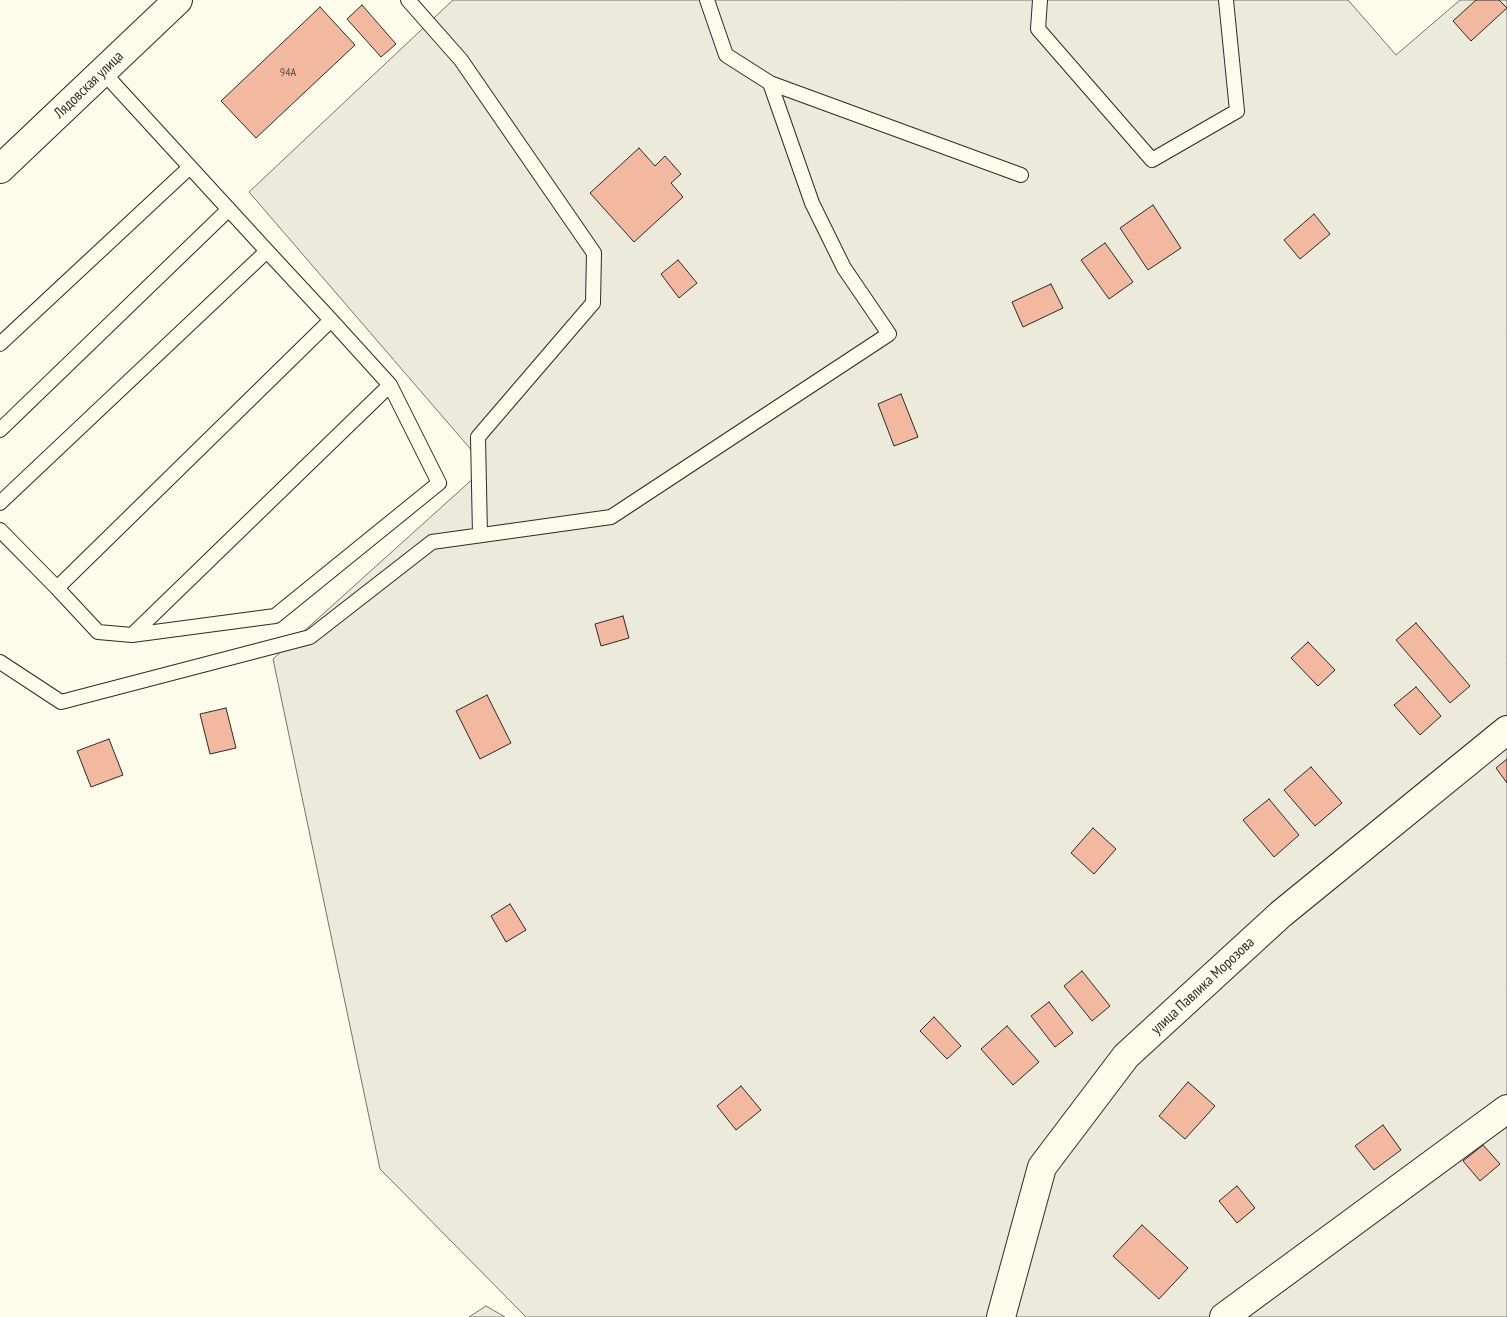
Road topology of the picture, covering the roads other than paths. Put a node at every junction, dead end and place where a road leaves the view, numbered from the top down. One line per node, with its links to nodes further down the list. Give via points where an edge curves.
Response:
1 (178, 0): 6 (street, Лядовская улица)
2 (408, 0): 19 (lane, via 461,60 594,253 593,303 478,437)
3 (707, 0): 7 (lane, via 726,55)
4 (1040, 0): 5 (lane, via 1038,29 1152,160 1237,111)
5 (1226, 0)
6 (103, 72): 8 (lane); 9 (street, Лядовская улица)
7 (770, 83): 10 (lane); 19 (lane, via 812,203 844,268 889,334 611,518)
8 (190, 166): 11 (lane); 14 (lane)
9 (0, 169)
10 (1021, 174)
11 (229, 209): 12 (lane); 16 (lane)
12 (268, 251): 13 (lane); 17 (lane)
13 (331, 320): 15 (lane); 20 (lane)
14 (0, 344)
15 (390, 385): 21 (lane); 21 (lane, via 439,483 275,616)
16 (0, 430)
17 (0, 503)
18 (0, 530): 20 (lane)
19 (480, 535): 22 (lane, via 432,542 310,637 61,702)
20 (57, 588): 21 (lane, via 98,632)
21 (132, 635)
22 (0, 662)
23 (1507, 730): 25 (street, улица Павлика Морозова, via 1281,914 1126,1056 1042,1167)
24 (1507, 1109): 26 (street)
25 (1001, 1317)
26 (1224, 1317)

